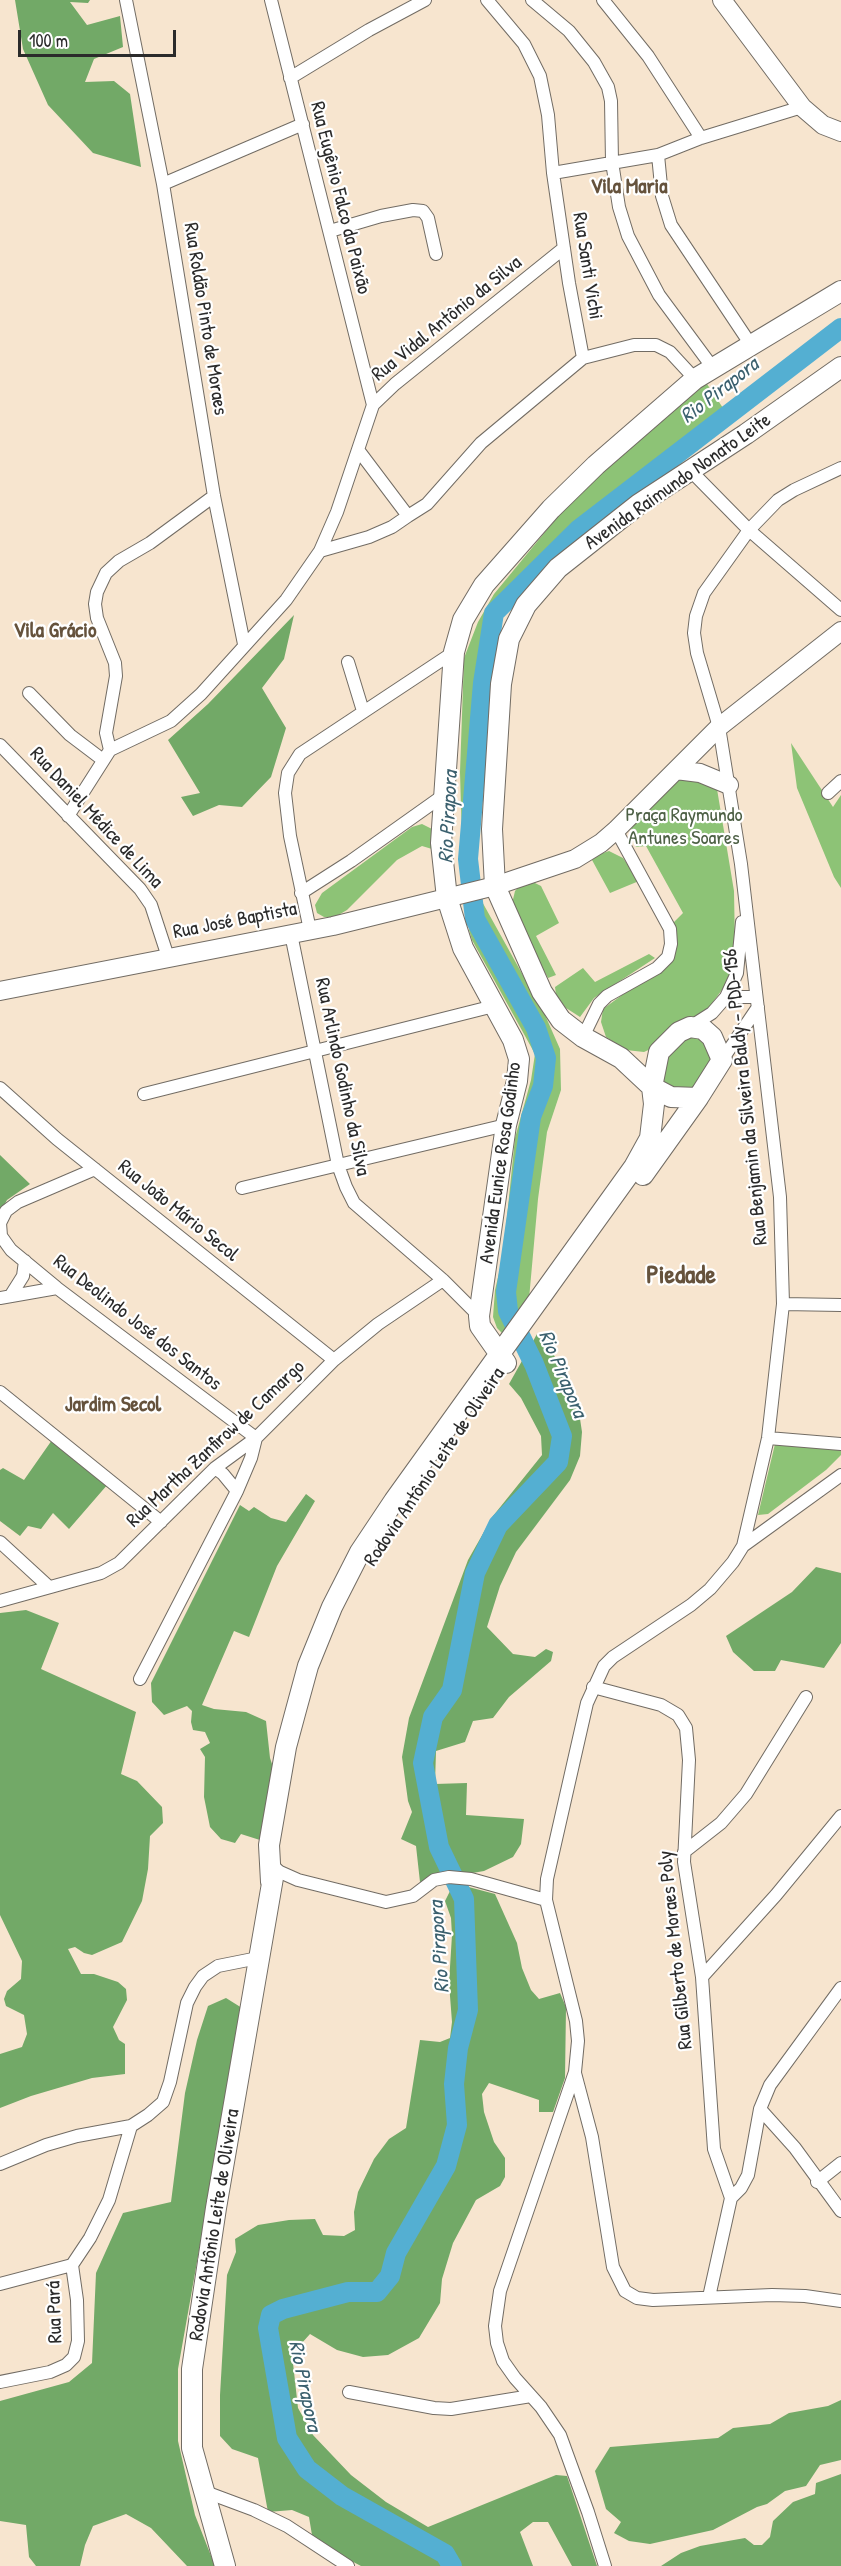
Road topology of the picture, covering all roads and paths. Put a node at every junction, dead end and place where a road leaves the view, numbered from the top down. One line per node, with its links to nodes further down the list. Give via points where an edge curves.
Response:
1 (126, 0): 16 (street, Rua Roldão Pinto de Moraes)
2 (271, 0): 8 (street, Rua Eugênio Falco da Paixão)
3 (426, 0): 8 (street)
4 (487, 0): 15 (street, Rua Santi Vichi, via 524,44 540,76)
5 (532, 0): 14 (street, via 569,31 608,87)
6 (603, 0): 12 (street, via 648,56)
7 (722, 0): 9 (street)
8 (290, 78): 10 (street, Rua Eugênio Falco da Paixão)
9 (802, 107): 11 (street, via 823,125); 12 (street)
10 (303, 124): 16 (street); 17 (street, Rua Eugênio Falco da Paixão)
11 (841, 132)
12 (701, 138): 13 (street)
13 (658, 155): 14 (street); 21 (street, via 662,196 671,225)
14 (612, 162): 15 (street); 24 (street, via 622,217 642,266)
15 (553, 173): 18 (street, Rua Santi Vichi)
16 (163, 184): 30 (street, Rua Roldão Pinto de Moraes)
17 (330, 231): 19 (street, via 381,216 423,211); 26 (street, Rua Eugênio Falco da Paixão)
18 (564, 248): 22 (street, Rua Santi Vichi); 26 (street, Rua Vidal Antônio da Silva)
19 (436, 254)
20 (841, 291): 21 (main road)
21 (751, 345): 24 (main road)
22 (583, 358): 25 (street, via 634,345 656,345 670,352); 31 (street, via 481,443 427,504)
23 (841, 367): 29 (main road, Avenida Raimundo Nonato Leite)
24 (712, 368): 25 (main road)
25 (695, 379): 37 (main road, Avenida Eunice Rosa Godinho, via 596,465 483,585 463,620)
26 (374, 405): 27 (street, Rua Vidal Antônio da Silva)
27 (359, 451): 31 (street); 33 (street, Rua Vidal Antônio da Silva)
28 (841, 468): 32 (street, Rua Benjamin da Silveira Baldy - PDD-156, via 778,500)
29 (689, 469): 32 (street); 52 (main road, Avenida Raimundo Nonato Leite, via 558,568 526,605 509,639 501,684)
30 (214, 495): 36 (street, Rua Roldão Pinto de Moraes); 43 (street, via 119,561 106,573 97,592 97,618 116,676 107,726)
31 (408, 516): 33 (street, via 369,537)
32 (749, 530): 34 (street); 41 (street, Rua Benjamin da Silveira Baldy - PDD-156, via 704,593 696,616 697,653)
33 (320, 551): 36 (street, Rua Vidal Antônio da Silva, via 286,600)
34 (841, 610)
35 (841, 631): 41 (street, Rua José Baptista)
36 (244, 644): 43 (street, Rua Vidal Antônio da Silva, via 201,694 171,721)
37 (454, 652): 40 (street); 48 (main road, Avenida Eunice Rosa Godinho)
38 (348, 662): 40 (street)
39 (29, 693): 43 (street, via 70,735)
40 (363, 711): 53 (street, via 300,754 288,774 285,793)
41 (719, 727): 44 (street, Rua José Baptista); 46 (street, Rua Benjamin da Silveira Baldy - PDD-156)
42 (0, 745): 49 (street, Rua Daniel Médice de Lima)
43 (107, 755): 49 (street)
44 (676, 770): 46 (street, via 700,773); 50 (street, Rua José Baptista)
45 (841, 781): 47 (street)
46 (729, 785): 51 (street, Rua Benjamin da Silveira Baldy - PDD-156)
47 (828, 793)
48 (444, 795): 53 (street); 54 (main road, Avenida Eunice Rosa Godinho, via 441,843)
49 (68, 816): 57 (street, Rua Daniel Médice de Lima, via 146,897)
50 (616, 830): 52 (street, Rua José Baptista, via 575,858); 65 (street, via 670,929 671,944 668,957 657,968 599,1004)
51 (742, 872): 58 (street, Rua Benjamin da Silveira Baldy - PDD-156); 59 (street)
52 (486, 888): 54 (street, Rua José Baptista); 65 (main road, Avenida Raimundo Nonato Leite, via 542,992 561,1020)
53 (301, 892): 55 (street)
54 (452, 897): 55 (street, Rua José Baptista); 63 (main road, Avenida Eunice Rosa Godinho, via 463,948)
55 (310, 930): 56 (street, Rua José Baptista)
56 (291, 934): 57 (street, Rua José Baptista); 66 (street, Rua Arlindo Godinho da Silva)
57 (168, 957): 60 (street, Rua José Baptista)
58 (753, 964): 59 (street); 62 (street, Rua Benjamin da Silveira Baldy - PDD-156)
59 (737, 973): 61 (street)
60 (0, 991)
61 (726, 997): 62 (street); 64 (street, via 712,1013)
62 (757, 1002): 69 (street, Rodovia Antônio Leite de Oliveira); 83 (street, Rua Benjamin da Silveira Baldy - PDD-156, via 780,1197)
63 (494, 1006): 66 (street); 74 (main road, Avenida Eunice Rosa Godinho, via 519,1059)
64 (690, 1027): 67 (main road, via 678,1032); 69 (main road, via 703,1029 712,1037)
65 (583, 1037): 68 (main road, Avenida Raimundo Nonato Leite)
66 (316, 1051): 71 (street); 76 (street, Rua Arlindo Godinho da Silva)
67 (659, 1052): 68 (main road, via 641,1058); 72 (main road, Rodovia Antônio Leite de Oliveira)
68 (621, 1058): 72 (main road, Avenida Raimundo Nonato Leite)
69 (722, 1060): 73 (main road, Rodovia Antônio Leite de Oliveira)
70 (0, 1088): 77 (street, Rua João Mário Secol)
71 (144, 1094)
72 (653, 1096): 73 (main road); 75 (main road); 86 (main road, Rodovia Antônio Leite de Oliveira, via 650,1138 644,1154)
73 (698, 1098): 75 (main road, Rodovia Antônio Leite de Oliveira)
74 (506, 1125): 76 (street); 85 (main road, Avenida Eunice Rosa Godinho)
75 (664, 1146): 86 (main road, Rodovia Antônio Leite de Oliveira)
76 (338, 1165): 78 (street); 80 (street, Rua Arlindo Godinho da Silva, via 354,1203)
77 (94, 1169): 79 (street, Rua Deolindo José dos Santos, via 6,1211 0,1223 1,1236); 89 (street, Rua João Mário Secol)
78 (242, 1188)
79 (25, 1261): 81 (street, Rua Deolindo José dos Santos); 82 (street, via 22,1276)
80 (442, 1280): 85 (street, Rua Arlindo Godinho da Silva); 89 (street, Rua Martha Zanfirow de Camargo)
81 (57, 1288): 82 (street); 92 (street, Rua Deolindo José dos Santos)
82 (5, 1296)
83 (783, 1304): 84 (street); 93 (street, Rua Benjamin da Silveira Baldy - PDD-156)
84 (841, 1305)
85 (479, 1316): 87 (main road, Avenida Eunice Rosa Godinho)
86 (531, 1320): 88 (main road, Rodovia Antônio Leite de Oliveira)
87 (487, 1337): 88 (main road, Avenida Eunice Rosa Godinho); 90 (main road)
88 (505, 1355): 90 (main road, Rodovia Antônio Leite de Oliveira); 108 (main road, Rodovia Antônio Leite de Oliveira, via 369,1560 345,1610 320,1669 300,1741 284,1836)
89 (334, 1360): 92 (street, Rua Martha Zanfirow de Camargo)
90 (485, 1374): 108 (main road, Rodovia Antônio Leite de Oliveira, via 360,1552 333,1607 308,1666 286,1747 269,1845)
91 (0, 1392): 98 (street)
92 (256, 1438): 95 (street, Rua Martha Zanfirow de Camargo); 97 (street)
93 (768, 1438): 94 (street); 100 (street, Rua Benjamin da Silveira Baldy - PDD-156)
94 (841, 1444)
95 (214, 1468): 97 (street); 98 (street, Rua Martha Zanfirow de Camargo)
96 (841, 1475): 100 (street)
97 (237, 1491): 103 (street)
98 (161, 1522): 101 (street, Rua Martha Zanfirow de Camargo, via 119,1563 101,1573)
99 (0, 1542): 101 (street)
100 (743, 1546): 104 (street, Rua Benjamin da Silveira Baldy - PDD-156, via 710,1589 613,1657)
101 (49, 1587): 102 (street, Rua Martha Zanfirow de Camargo)
102 (0, 1601)
103 (140, 1679)
104 (593, 1687): 107 (street, Rua Gilberto de Moraes Poly, via 661,1705 678,1715 686,1728 689,1760); 109 (street, Rua Benjamin da Silveira Baldy - PDD-156, via 581,1721)
105 (806, 1697): 107 (street, via 746,1794 721,1823)
106 (841, 1816): 111 (street)
107 (684, 1852): 111 (street, Rua Gilberto de Moraes Poly)
108 (272, 1873): 109 (street, via 386,1902 413,1896 434,1880 449,1877 471,1879); 110 (main road, Rodovia Antônio Leite de Oliveira)
109 (546, 1900): 113 (street, Rua Benjamin da Silveira Baldy - PDD-156, via 576,2021)
110 (258, 1958): 115 (street, via 218,1966 203,1976 187,2003 163,2102); 128 (main road, Rodovia Antônio Leite de Oliveira, via 192,2369 192,2448)
111 (702, 1977): 119 (street, Rua Gilberto de Moraes Poly, via 714,2148)
112 (841, 1988): 114 (street, via 770,2085)
113 (575, 2072): 123 (street, via 592,2137 613,2267 620,2283 637,2298); 127 (street, Rua Benjamin da Silveira Baldy - PDD-156, via 500,2291 495,2326 503,2361)
114 (760, 2109): 118 (street, via 795,2148); 119 (street, via 748,2175)
115 (131, 2126): 117 (street, via 77,2136); 121 (street, Rua Pará, via 110,2200)
116 (841, 2163): 118 (street)
117 (0, 2164)
118 (817, 2182): 120 (street)
119 (731, 2198): 123 (street)
120 (841, 2211)
121 (72, 2265): 122 (street); 125 (street, Rua Pará, via 78,2342 74,2357 50,2372)
122 (0, 2284)
123 (709, 2297): 124 (street, via 805,2296)
124 (841, 2301)
125 (0, 2382)
126 (349, 2392): 127 (street, via 451,2409)
127 (531, 2396): 131 (street, Rua Benjamin da Silveira Baldy - PDD-156, via 560,2435)
128 (203, 2491): 129 (main road, Rodovia Antônio Leite de Oliveira); 130 (street, via 287,2526)
129 (225, 2566)
130 (348, 2566)
131 (605, 2566)

